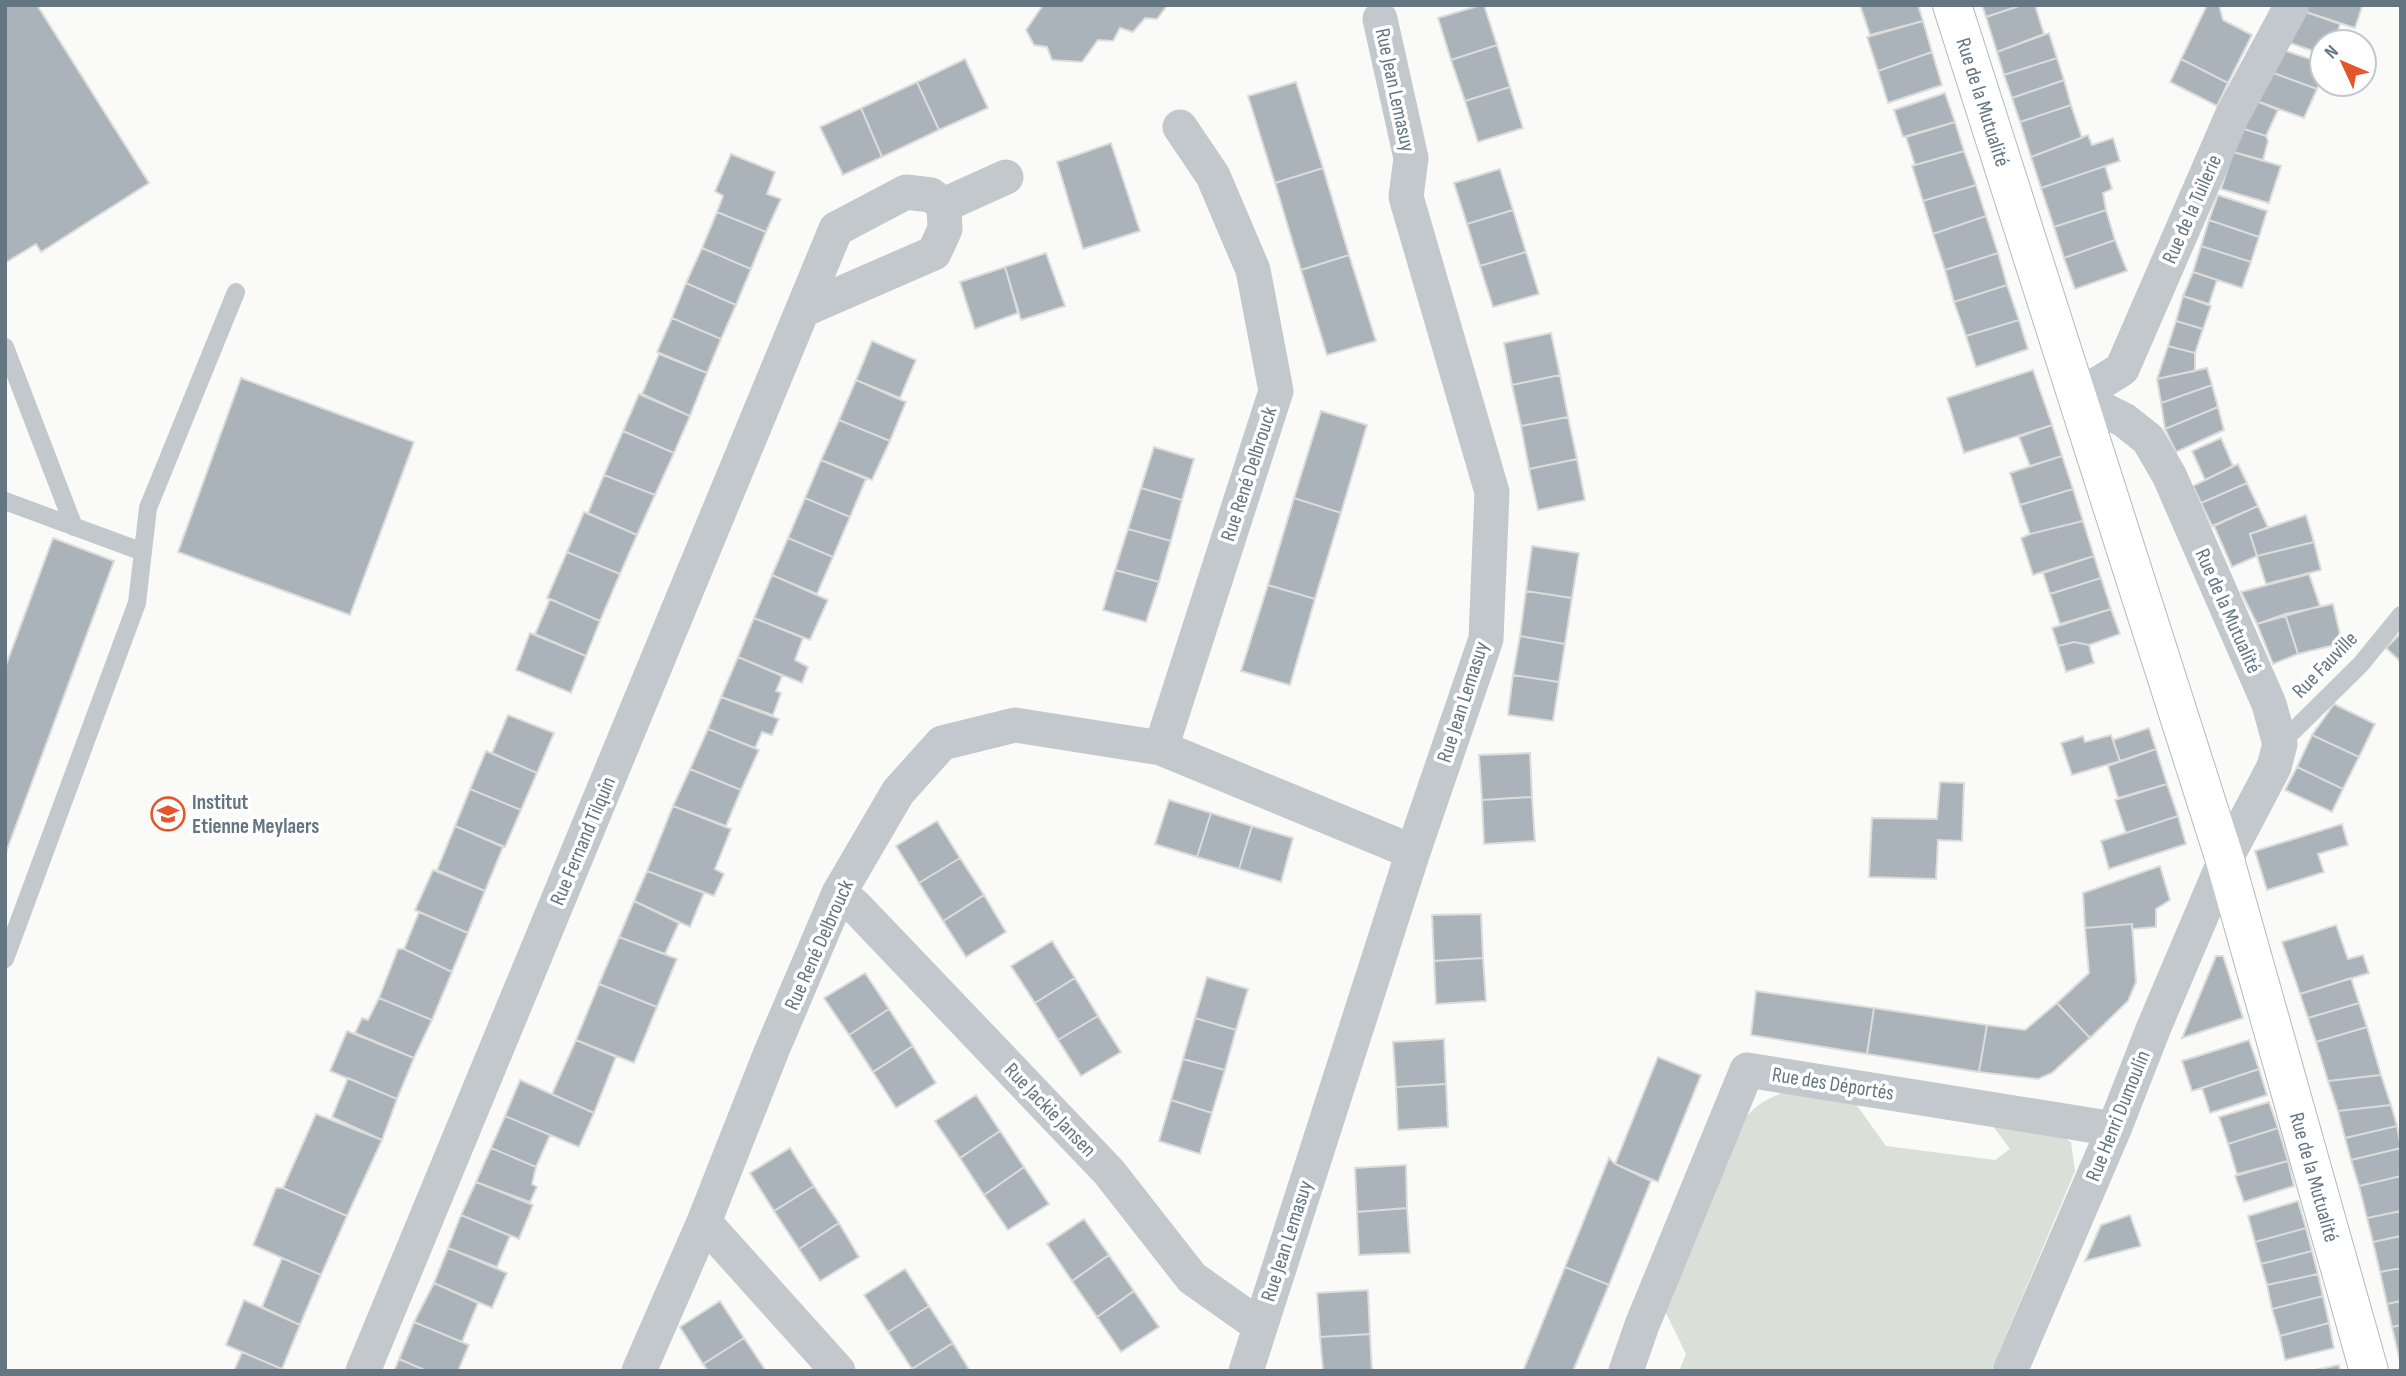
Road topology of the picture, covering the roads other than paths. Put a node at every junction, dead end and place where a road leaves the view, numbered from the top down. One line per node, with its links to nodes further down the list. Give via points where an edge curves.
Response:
1 (1952, 5): 10 (street, Rue de la Mutualité)
2 (2292, 5): 10 (street, Rue de la Tuilerie, via 2232,116 2122,369)
3 (1380, 19): 17 (street, Rue Jean Lemasuy, via 1411,158 1406,197 1492,492 1486,639)
4 (1180, 127): 16 (street, Rue René Delbrouck, via 1213,176 1253,270 1276,391)
5 (1006, 177): 6 (street)
6 (944, 205): 8 (street, via 945,229 934,253); 8 (street, Rue Fernand Tilquin, via 931,194 906,192 836,229)
7 (236, 292): 13 (lane, via 148,508)
8 (803, 310): 24 (street, Rue Fernand Tilquin)
9 (5, 347): 12 (lane)
10 (2077, 397): 15 (street, Rue de la Mutualité, via 2124,420 2148,439 2169,475 2269,704); 18 (street, Rue de la Mutualité)
11 (5, 501): 12 (lane)
12 (74, 527): 13 (lane)
13 (143, 552): 20 (lane, via 137,603)
14 (2401, 615): 15 (lane, Rue Fauville, via 2361,664)
15 (2280, 744): 18 (street, via 2274,767)
16 (1161, 748): 17 (street, Rue René Delbrouck); 19 (street, Rue René Delbrouck, via 1015,724 942,743 898,792)
17 (1413, 852): 23 (street, Rue Jean Lemasuy)
18 (2225, 860): 21 (street, Rue Henri Dumoulin); 30 (street, Rue de la Mutualité)
19 (839, 893): 22 (street, Rue René Delbrouck); 23 (street, Rue Jackie Jansen, via 1109,1172 1192,1278)
20 (5, 959)
21 (2114, 1129): 28 (street, Rue des Déportés, via 1747,1070); 29 (street, Rue Henri Dumoulin)
22 (704, 1222): 25 (street, Rue René Delbrouck); 26 (street)
23 (1260, 1326): 27 (street, Rue Jean Lemasuy)
24 (363, 1371)
25 (639, 1371)
26 (838, 1371)
27 (1246, 1371)
28 (1626, 1371)
29 (2010, 1371)
30 (2369, 1371)

